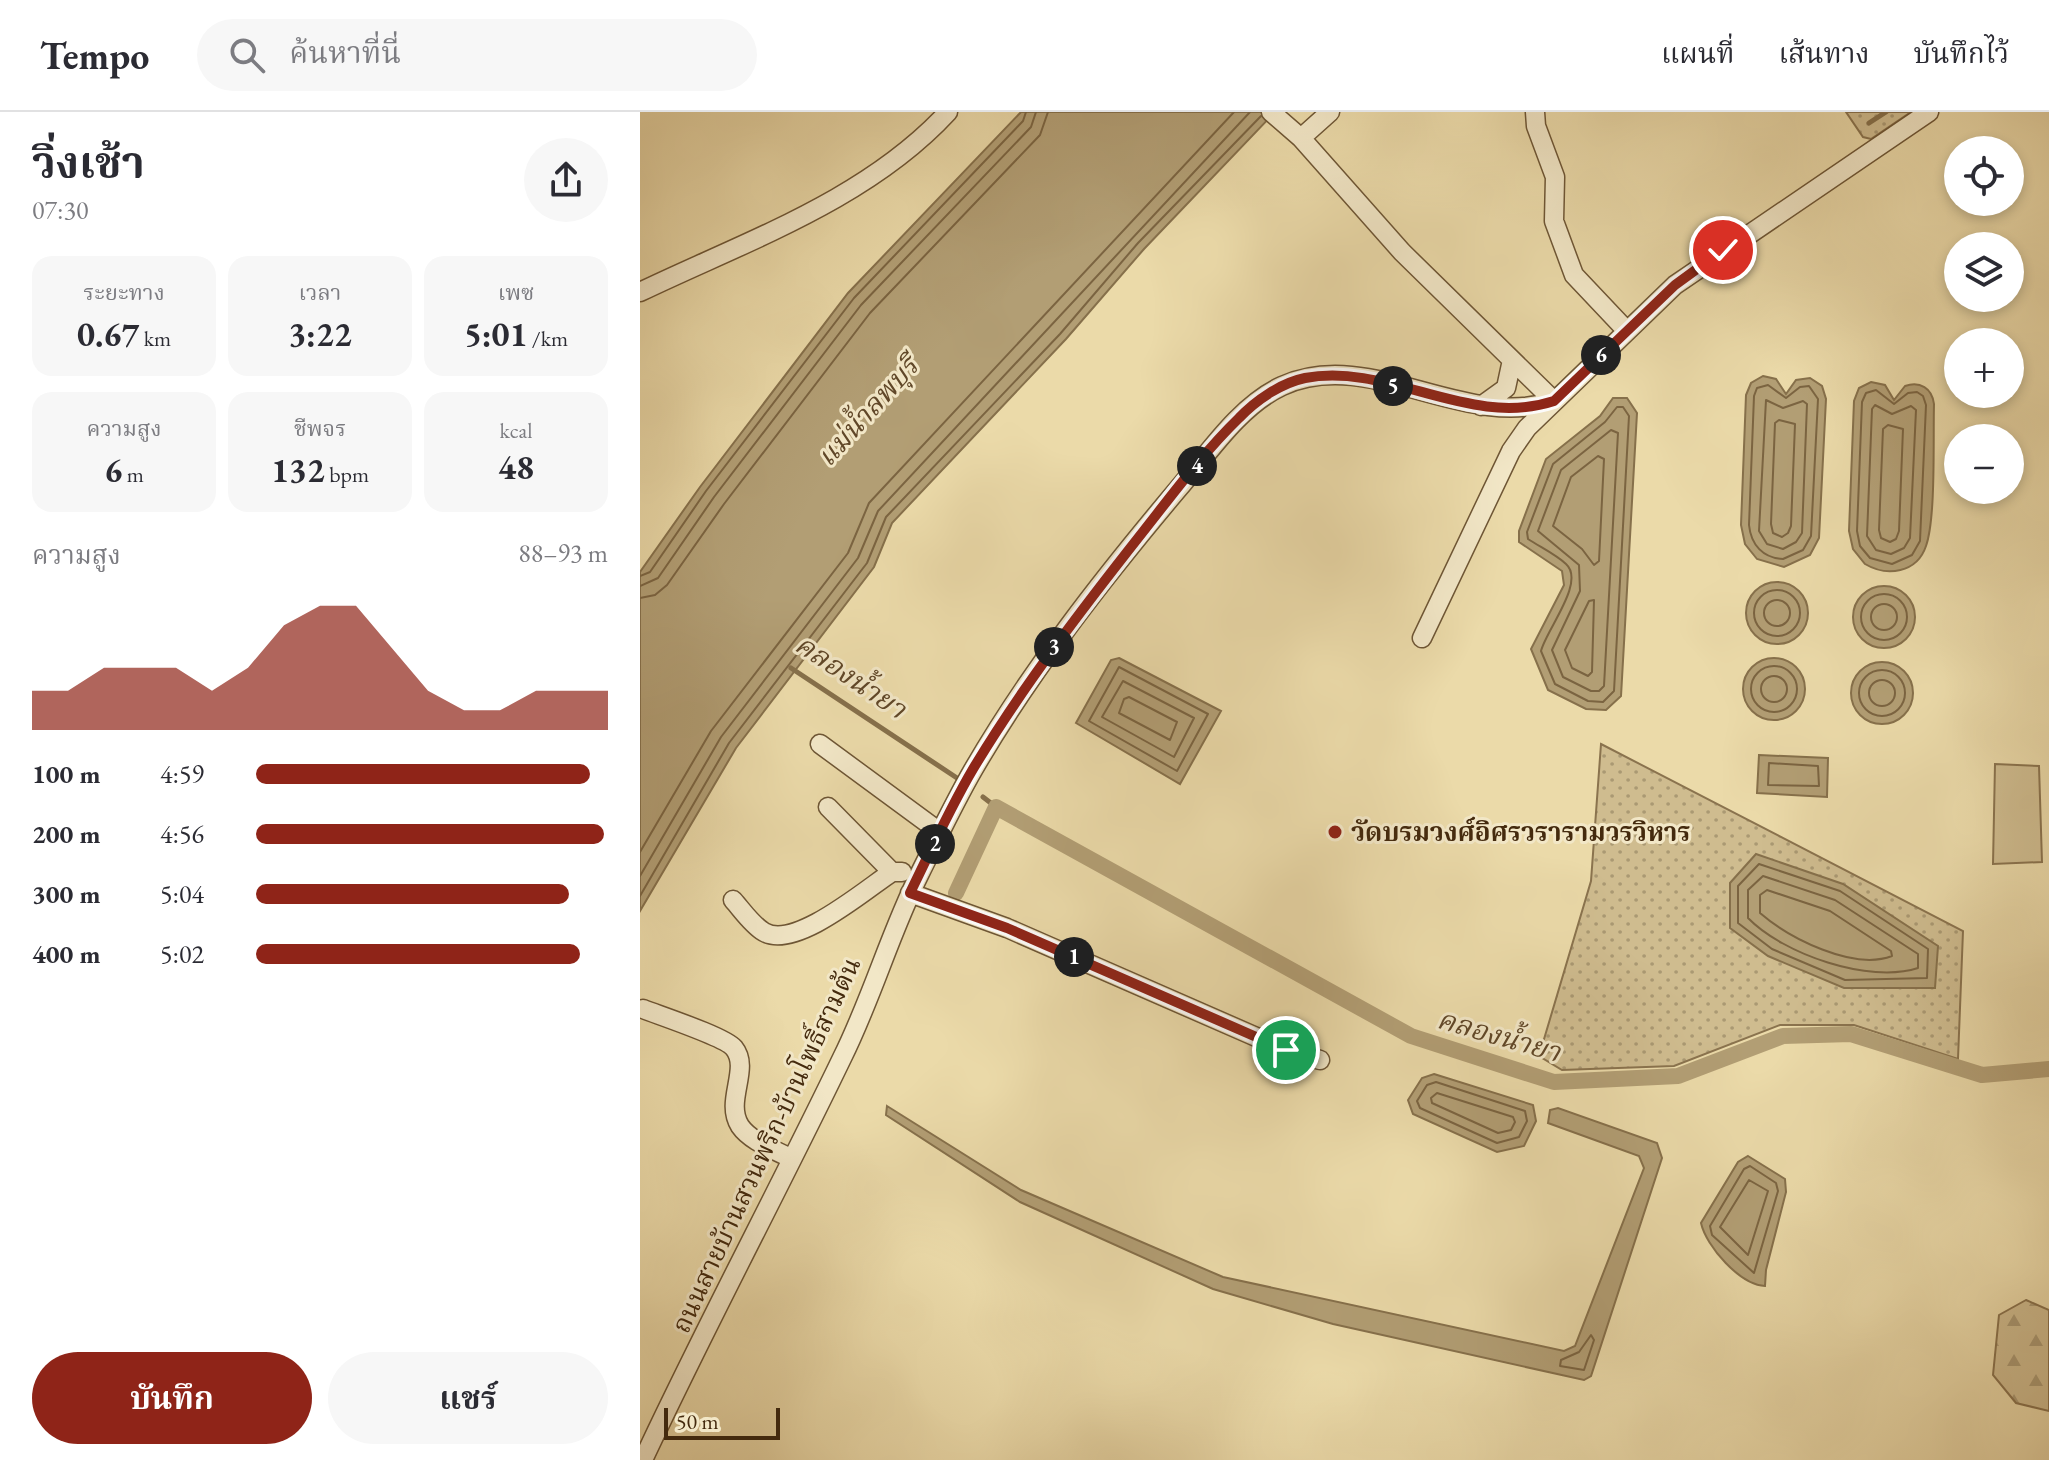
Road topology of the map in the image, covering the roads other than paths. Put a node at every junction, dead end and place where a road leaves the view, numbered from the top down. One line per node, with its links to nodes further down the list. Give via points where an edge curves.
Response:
1 (948, 112): 7 (street, via 892,164 850,191)
2 (1271, 112): 6 (street)
3 (1330, 112): 6 (street)
4 (1535, 112): 8 (street, via 1555,177 1554,221 1574,275)
5 (1929, 112): 8 (street, via 1723,250)
6 (1296, 133): 9 (street, via 1402,252)
7 (640, 292)
8 (1626, 330): 10 (street)
9 (1512, 360): 10 (street); 11 (street, via 1506,388)
10 (1554, 401): 11 (street, ถนนสายบ้านสวนพริก-บ้านโพธิ์สามต้น, via 1532,408); 12 (street, via 1511,451)
11 (1481, 406): 15 (street, ถนนสายบ้านสวนพริก-บ้านโพธิ์สามต้น, via 1358,377 1324,375 1277,388 1239,417 1071,622 973,770)
12 (1422, 638)
13 (820, 744): 15 (street)
14 (828, 807): 16 (street)
15 (941, 833): 17 (street, ถนนสายบ้านสวนพริก-บ้านโพธิ์สามต้น)
16 (892, 872): 17 (street); 19 (street, via 794,934 762,931)
17 (920, 872): 18 (street, ถนนสายบ้านสวนพริก-บ้านโพธิ์สามต้น)
18 (910, 893): 21 (street, via 1007,928); 22 (street, ถนนสายบ้านสวนพริก-บ้านโพธิ์สามต้น, via 845,1053)
19 (733, 900)
20 (643, 1009): 22 (street, via 731,1044 740,1061 733,1106 739,1125)
21 (1320, 1060)
22 (792, 1159): 23 (street, ถนนสายบ้านสวนพริก-บ้านโพธิ์สามต้น)
23 (643, 1460)

